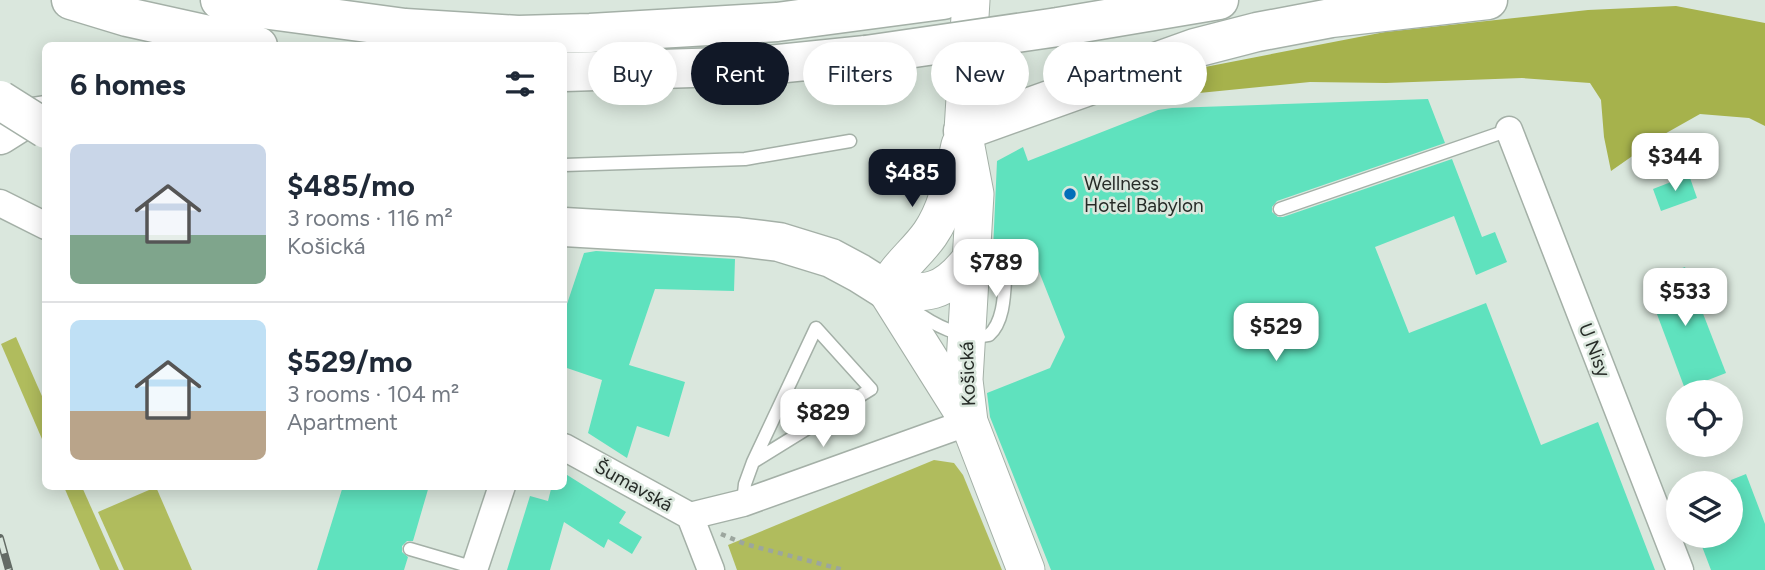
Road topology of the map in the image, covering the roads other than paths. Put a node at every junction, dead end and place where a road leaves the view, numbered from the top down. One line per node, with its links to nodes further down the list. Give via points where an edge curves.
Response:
1 (71, 0): 9 (highway)
2 (220, 0): 8 (highway, via 241,6 357,15 405,28 518,34)
3 (675, 0): 8 (highway)
4 (943, 0): 8 (highway)
5 (971, 0): 19 (street, Košická)
6 (1219, 0): 10 (highway, bridge, via 866,55)
7 (1488, 0): 19 (highway, via 1331,18 1195,48)
8 (736, 26)
9 (240, 42)
10 (677, 70)
11 (567, 72): 12 (highway)
12 (588, 72)
13 (588, 80): 14 (highway)
14 (567, 84)
15 (0, 100): 17 (highway, bridge)
16 (42, 116): 20 (highway, via 27,118)
17 (42, 126)
18 (1509, 130): 24 (lane); 41 (street, U Nisy)
19 (963, 131): 27 (street, Košická, via 975,194); 29 (street, via 941,217)
20 (0, 135)
21 (850, 141): 22 (lane, via 745,159)
22 (567, 165)
23 (0, 203): 25 (street)
24 (1280, 209)
25 (42, 224)
26 (567, 228): 29 (highway, via 779,242 831,258)
27 (970, 260): 29 (street, via 950,282 936,289 921,294); 30 (street, Košická)
28 (1006, 266): 30 (lane, via 996,328 989,335)
29 (886, 290): 30 (lane, via 923,317); 31 (street)
30 (965, 335): 31 (street, Košická)
31 (969, 422): 35 (street); 40 (street, Košická)
32 (567, 449): 36 (street, Šumavská)
33 (753, 462): 33 (lane, via 871,389 816,328 787,388); 35 (lane)
34 (501, 490): 38 (street)
35 (743, 503): 36 (street)
36 (690, 516): 39 (street, Šumavská)
37 (410, 548): 38 (lane)
38 (474, 569)
39 (711, 570)
40 (1026, 570)
41 (1680, 570)

